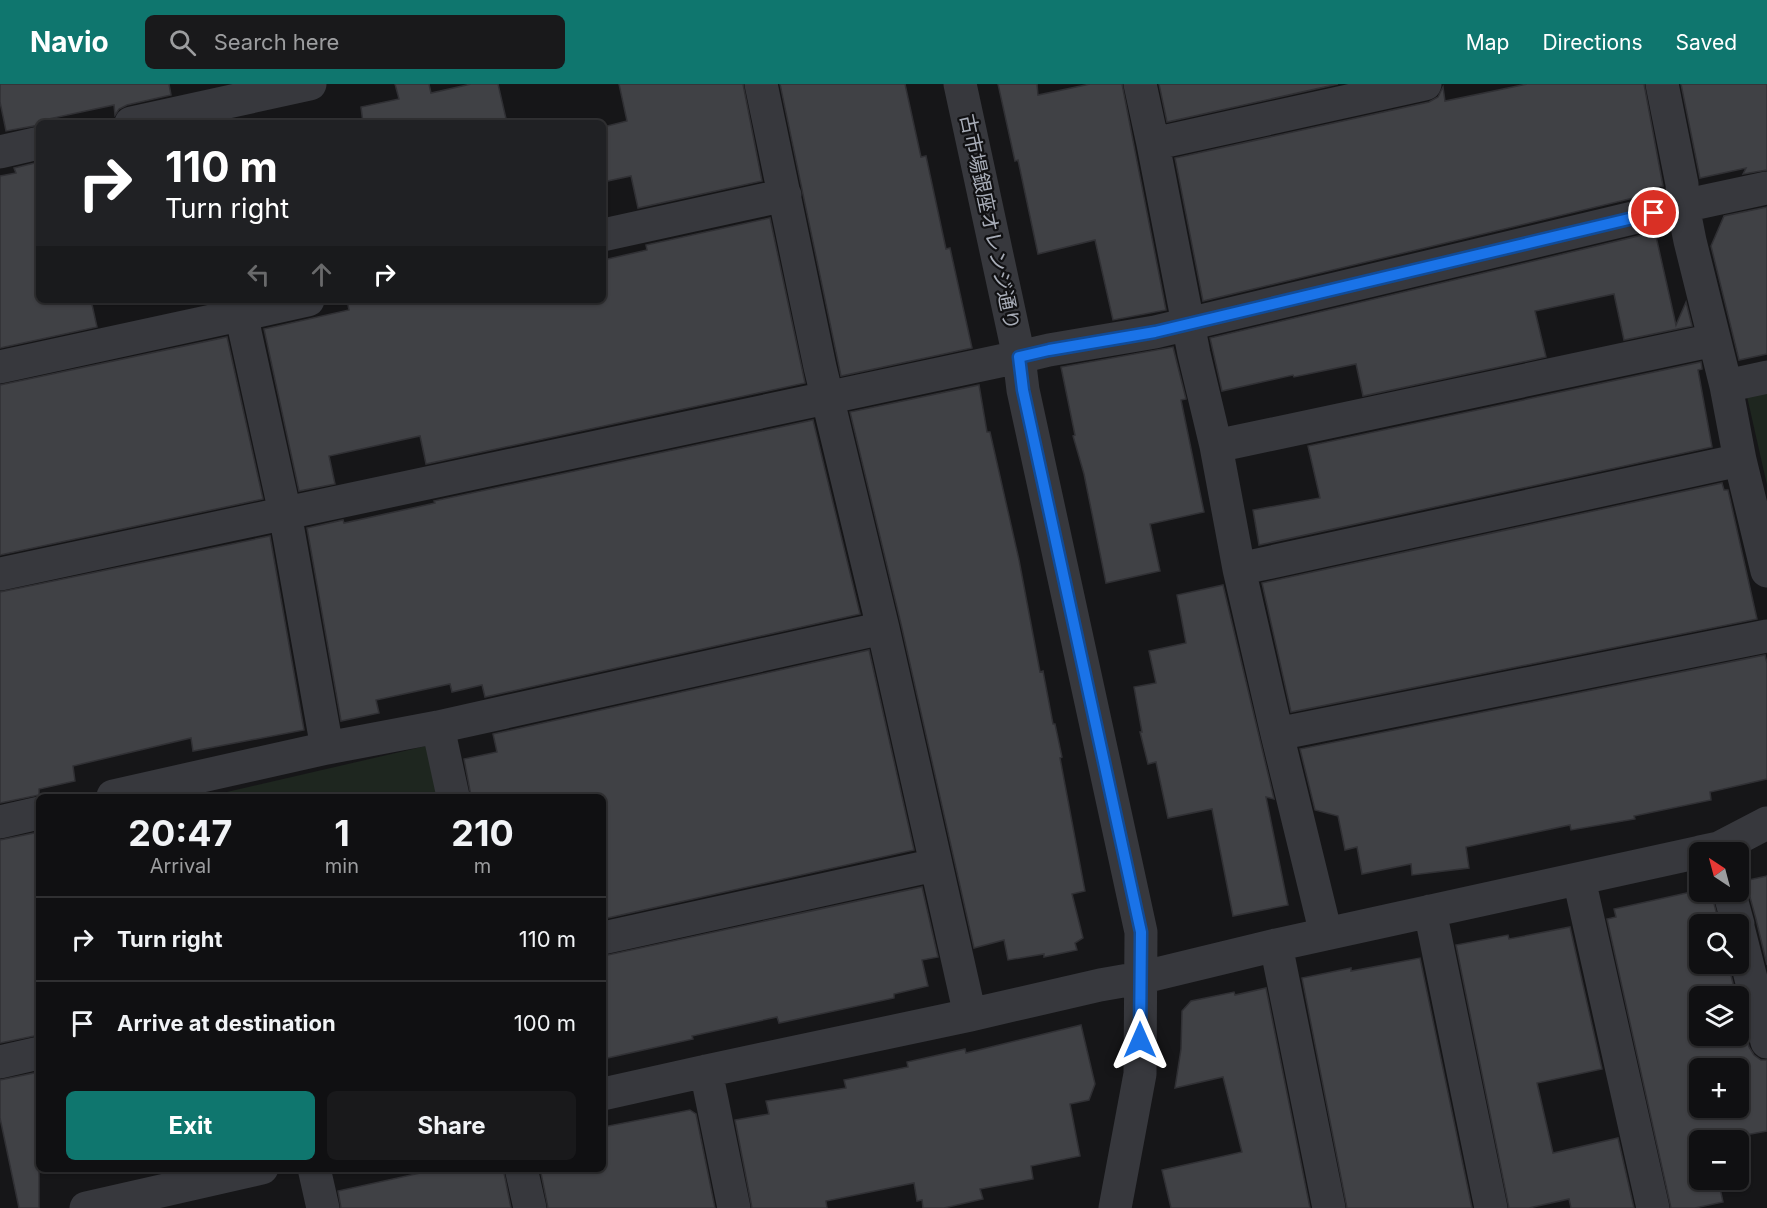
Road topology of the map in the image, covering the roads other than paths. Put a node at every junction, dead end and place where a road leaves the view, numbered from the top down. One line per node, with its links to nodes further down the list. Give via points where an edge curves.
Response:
1 (310, 84): 7 (street)
2 (761, 84): 13 (street)
3 (960, 84): 20 (street, 古市場銀座オレンジ通り)
4 (1140, 84): 10 (street)
5 (1425, 84): 10 (street)
6 (1662, 84): 14 (street)
7 (194, 105): 8 (street)
8 (142, 120)
9 (36, 144): 11 (street)
10 (1154, 144): 18 (street)
11 (0, 152)
12 (1767, 188): 14 (street)
13 (785, 195): 15 (street); 24 (street)
14 (1683, 206): 18 (street); 19 (street)
15 (606, 234)
16 (279, 303): 17 (street)
17 (240, 307): 21 (street); 27 (street)
18 (1188, 323): 20 (street); 25 (street)
19 (1714, 340): 23 (street); 25 (street)
20 (1019, 357): 24 (street); 51 (street, 古市場銀座オレンジ通り, via 1025,402 1141,932)
21 (0, 367)
22 (1767, 377): 23 (street)
23 (1726, 386): 26 (street)
24 (828, 397): 27 (street); 31 (street)
25 (1216, 446): 28 (street)
26 (1740, 460): 28 (street); 29 (street)
27 (285, 513): 30 (street); 35 (street)
28 (1239, 569): 34 (street)
29 (1767, 571)
30 (0, 574)
31 (883, 628): 33 (street); 44 (street)
32 (1767, 636): 34 (street)
33 (438, 727): 35 (street); 38 (street)
34 (1277, 734): 47 (street)
35 (327, 748): 36 (street)
36 (200, 787): 37 (street)
37 (132, 794)
38 (453, 794)
39 (36, 814): 40 (street)
40 (0, 822)
41 (1767, 823): 42 (street)
42 (1728, 842)
43 (1689, 855): 45 (street)
44 (935, 865): 48 (street); 52 (street)
45 (1579, 879): 46 (street); 69 (street)
46 (1430, 911): 47 (street); 68 (street)
47 (1326, 934): 49 (street)
48 (606, 937)
49 (1276, 945): 51 (street); 67 (street)
50 (1749, 970): 53 (street)
51 (1140, 978): 52 (street); 66 (street, 古市場銀座オレンジ通り, via 1140,1074)
52 (970, 1015): 56 (street)
53 (1767, 1042)
54 (36, 1054): 55 (street)
55 (0, 1062)
56 (706, 1071): 57 (street); 65 (street)
57 (606, 1093)
58 (250, 1172): 61 (street)
59 (315, 1172): 63 (street)
60 (521, 1172): 64 (street)
61 (163, 1200): 62 (street)
62 (86, 1208)
63 (323, 1208)
64 (530, 1208)
65 (734, 1208)
66 (1115, 1208)
67 (1329, 1208)
68 (1491, 1208)
69 (1653, 1208)

